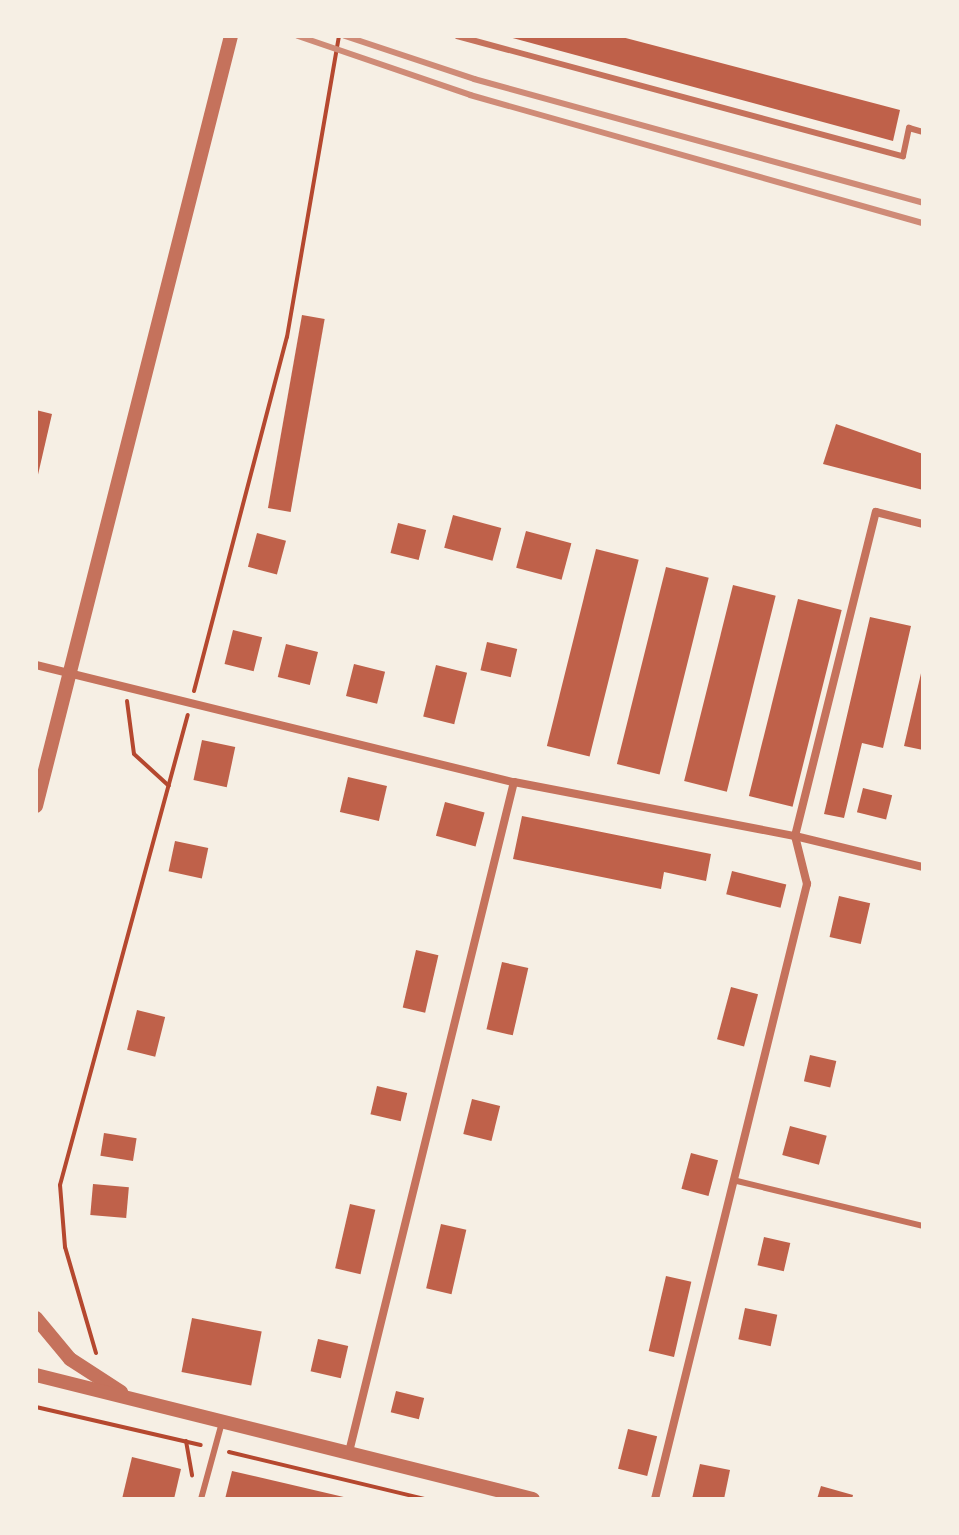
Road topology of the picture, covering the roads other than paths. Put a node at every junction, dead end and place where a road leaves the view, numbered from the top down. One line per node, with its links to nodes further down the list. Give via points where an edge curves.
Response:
1 (231, 36): 7 (street)
2 (457, 36): 3 (lane, via 903,156 909,128)
3 (923, 132)
4 (923, 524): 8 (street, via 876,512)
5 (36, 665): 6 (street)
6 (514, 782): 8 (street); 16 (street)
7 (37, 801)
8 (795, 836): 9 (street); 10 (street, via 807,884)
9 (923, 867)
10 (737, 1181): 11 (lane); 19 (street)
11 (923, 1226)
12 (36, 1318): 14 (street, via 70,1359)
13 (36, 1375): 14 (street)
14 (139, 1402): 15 (street)
15 (215, 1420): 16 (street); 17 (lane)
16 (349, 1452): 18 (street)
17 (201, 1499)
18 (533, 1499)
19 (655, 1499)

